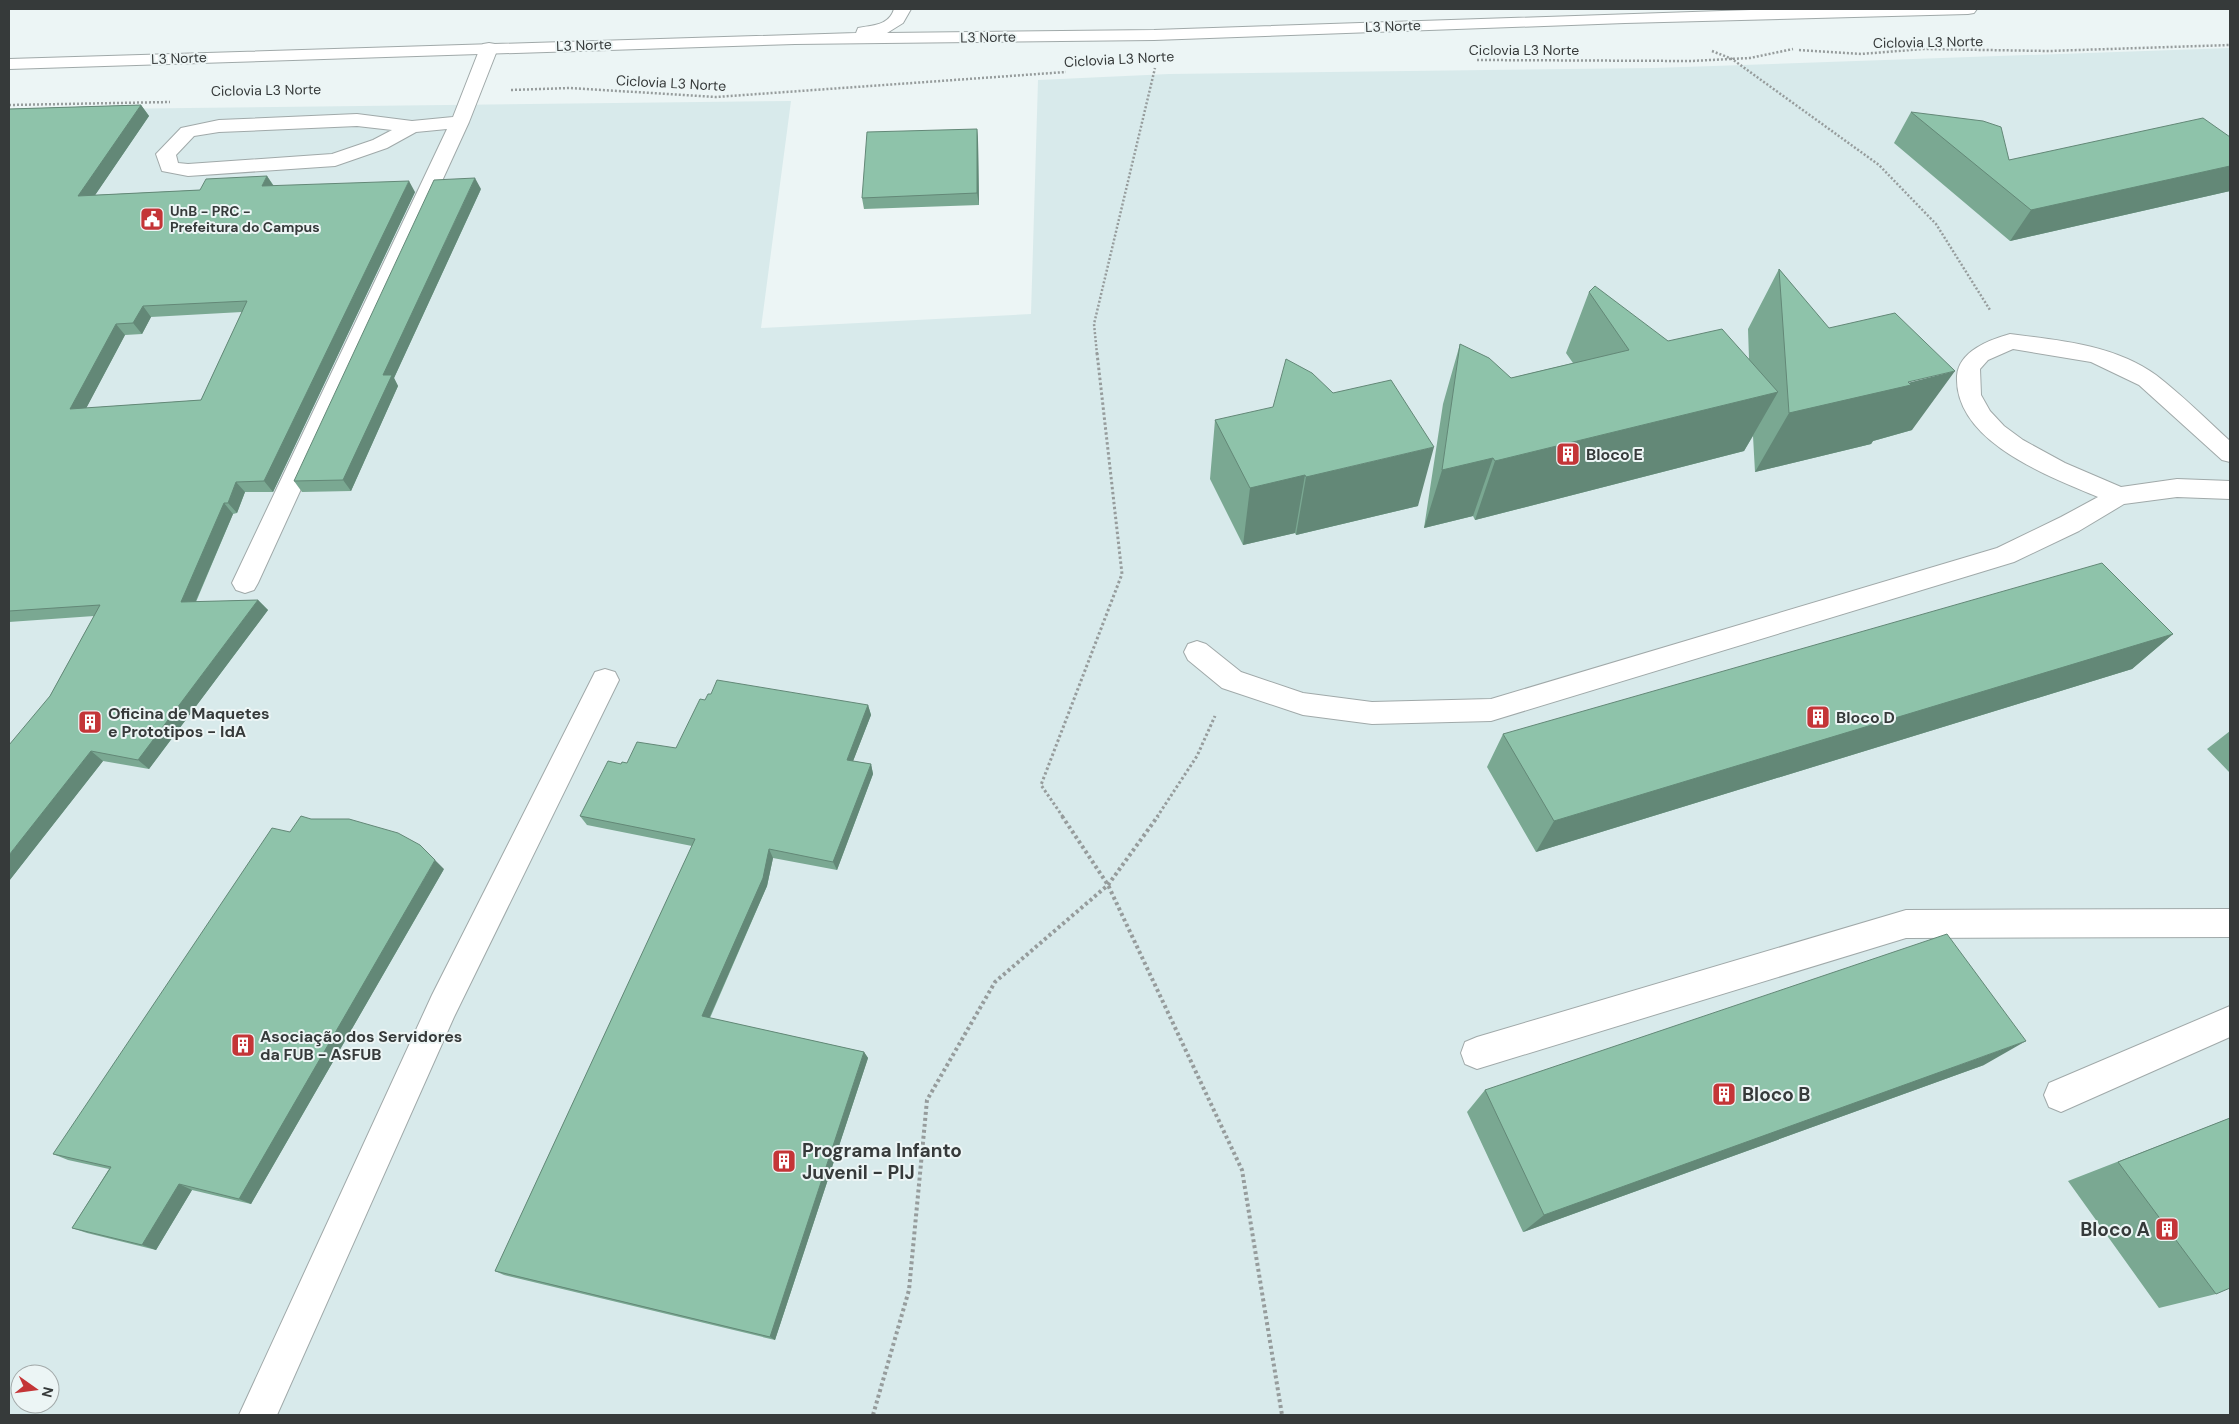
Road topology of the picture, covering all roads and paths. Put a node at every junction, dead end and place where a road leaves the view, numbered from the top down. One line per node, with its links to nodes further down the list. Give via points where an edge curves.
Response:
1 (902, 9): 4 (main road, via 897,20 874,31)
2 (1968, 9): 3 (main road, L3 Norte)
3 (1620, 13): 4 (main road, L3 Norte, via 1154,35)
4 (795, 39): 6 (main road, L3 Norte)
5 (2230, 45): 8 (path, Ciclovia L3 Norte, via 2049,51 1923,49 1861,54 1793,49)
6 (489, 48): 10 (main road, L3 Norte); 13 (main road)
7 (1706, 49): 8 (path)
8 (1732, 59): 9 (path, Ciclovia L3 Norte); 18 (path, via 1879,165 1936,224)
9 (1476, 60)
10 (9, 64)
11 (1156, 66): 26 (path, via 1094,324 1122,574 1041,785)
12 (1068, 72): 13 (path, Ciclovia L3 Norte, via 716,97 570,88)
13 (472, 92): 16 (main road)
14 (176, 102): 15 (path)
15 (9, 105)
16 (460, 122): 17 (main road); 22 (main road)
17 (412, 127): 17 (main road, via 380,144 336,160 188,170 169,167 166,154 188,132 219,126 358,120)
18 (2010, 342): 19 (main road, via 2097,356 2127,369 2147,380); 21 (main road, via 1980,355 1969,367 1970,396 1983,419 2007,442 2049,466)
19 (2230, 454)
20 (2230, 490): 21 (main road, via 2177,488)
21 (2119, 496): 25 (main road, via 2005,555 1491,710 1362,712 1303,704)
22 (245, 583)
23 (1197, 652): 25 (main road)
24 (605, 680): 31 (main road, via 442,1006)
25 (1232, 680): 26 (path, via 1197,756)
26 (1108, 885): 32 (path, via 994,982 927,1100 909,1290); 33 (path, via 1242,1170)
27 (2230, 923): 29 (main road, via 1906,924)
28 (2230, 1022): 30 (main road)
29 (1477, 1053)
30 (2061, 1094)
31 (258, 1415)
32 (873, 1415)
33 (1282, 1415)

